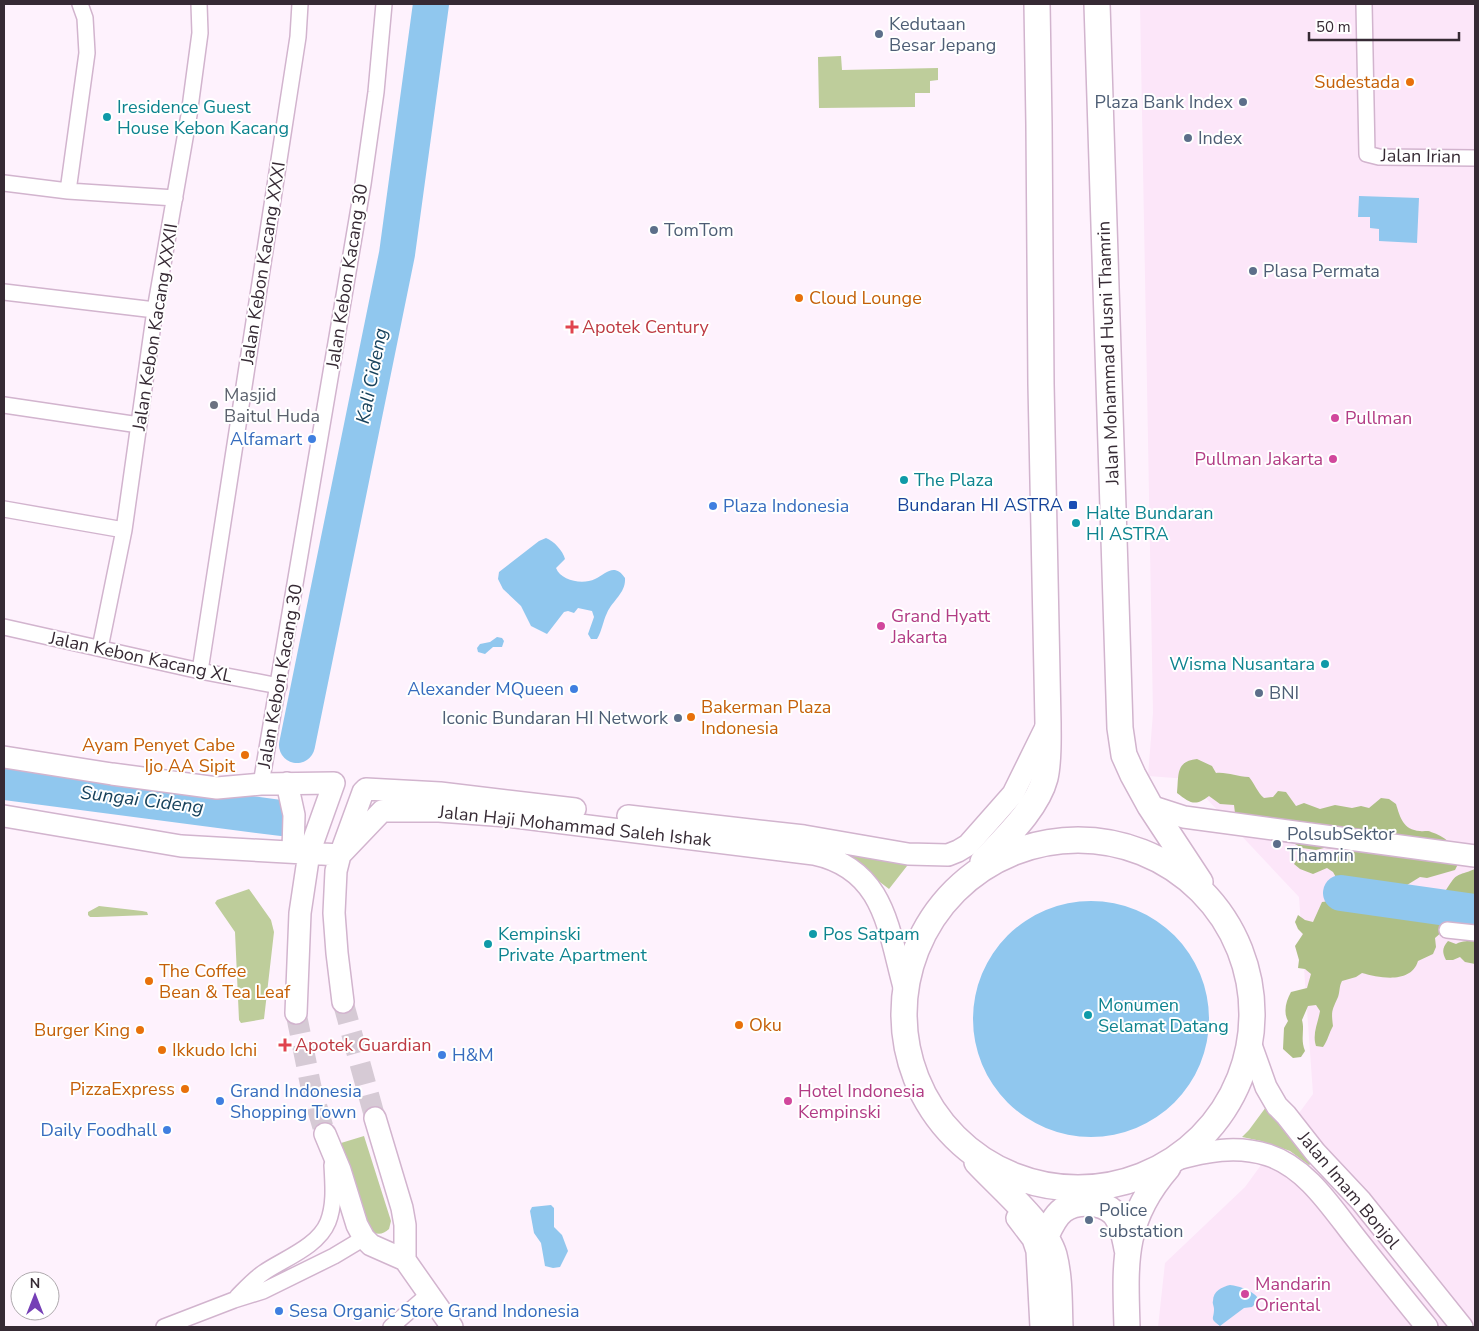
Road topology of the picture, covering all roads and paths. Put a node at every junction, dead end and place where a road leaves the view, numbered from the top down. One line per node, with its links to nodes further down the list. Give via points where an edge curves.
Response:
1 (80, 4): 10 (street, via 85,18 87,53)
2 (199, 4): 11 (street, Jalan Kebon Kacang XXXII, via 200,33)
3 (300, 4): 20 (street, Jalan Kebon Kacang XXXI, via 298,37)
4 (384, 4): 21 (street, Jalan Kebon Kacang 30, via 363,184)
5 (1037, 4): 22 (main road)
6 (1097, 4): 26 (main road, Jalan Mohammad Husni Thamrin, via 1120,728 1124,755)
7 (1364, 4): 8 (street, Jalan Irian, via 1367,154 1379,157)
8 (1475, 158)
9 (4, 183): 10 (street)
10 (68, 192): 11 (street)
11 (175, 198): 13 (street, Jalan Kebon Kacang XXXII)
12 (4, 292): 13 (street)
13 (154, 310): 15 (street, Jalan Kebon Kacang XXXII)
14 (4, 405): 15 (street)
15 (139, 425): 17 (street, Jalan Kebon Kacang XXXII)
16 (4, 509): 17 (street)
17 (124, 530): 19 (street, Jalan Kebon Kacang XXXII)
18 (4, 627): 19 (street, Jalan Kebon Kacang XL)
19 (100, 648): 20 (street, Jalan Kebon Kacang XL)
20 (200, 671): 21 (street, Jalan Kebon Kacang XL)
21 (279, 686): 25 (street, Jalan Kebon Kacang 30)
22 (1048, 723): 29 (street, Jalan Haji Mohammad Saleh Ishak, via 1013,794 968,845 948,855 908,854 804,836 440,793 371,788 363,792); 31 (main road, via 1045,777 1038,796)
23 (4, 757): 25 (street, via 216,788)
24 (286, 783): 25 (street); 28 (street); 28 (street, via 334,783)
25 (261, 784)
26 (1150, 806): 30 (street, via 1184,817); 32 (main road, Jalan Mohammad Husni Thamrin)
27 (4, 816): 28 (street, via 181,846)
28 (301, 853): 29 (street); 37 (street)
29 (340, 855): 35 (street, Jalan Haji Mohammad Saleh Ishak, via 378,813 385,810 507,816 829,857 865,881 884,911); 36 (street, via 334,913)
30 (1475, 856)
31 (968, 878): 32 (main road, via 1006,855 1029,847 1077,840 1102,842 1148,856 1182,874); 35 (main road, via 952,892 926,925)
32 (1221, 915): 38 (main road, via 1238,944 1250,983)
33 (1448, 930): 34 (street)
34 (1475, 934)
35 (904, 987): 41 (main road, via 905,1041 912,1075 933,1114)
36 (343, 1002)
37 (296, 1013)
38 (1251, 1045): 42 (main road, via 1239,1082 1223,1112 1195,1144); 57 (street, Jalan Imam Bonjol, via 1266,1087 1277,1106 1361,1201)
39 (375, 1118): 47 (street, via 402,1208)
40 (328, 1143): 45 (street); 49 (street, via 334,1196 328,1223 304,1249 263,1273)
41 (963, 1147): 42 (main road, via 998,1166 1037,1180 1063,1187 1090,1189 1142,1178); 43 (main road)
42 (1174, 1160): 46 (main road, via 1148,1192 1135,1219); 56 (street, Jalan Imam Bonjol, via 1207,1151 1235,1149 1268,1155 1288,1164 1325,1200)
43 (990, 1176): 44 (main road); 53 (street, via 1037,1251)
44 (1046, 1236): 46 (main road, via 1062,1211 1091,1203 1114,1213); 54 (main road, via 1057,1273)
45 (364, 1238): 47 (street, via 371,1245); 49 (street, via 263,1291)
46 (1127, 1249): 55 (main road)
47 (405, 1260): 48 (street)
48 (428, 1294): 51 (street); 52 (street)
49 (234, 1300): 50 (street)
50 (164, 1327)
51 (390, 1327)
52 (452, 1327)
53 (1041, 1327)
54 (1060, 1327)
55 (1127, 1327)
56 (1428, 1327)
57 (1462, 1327)

